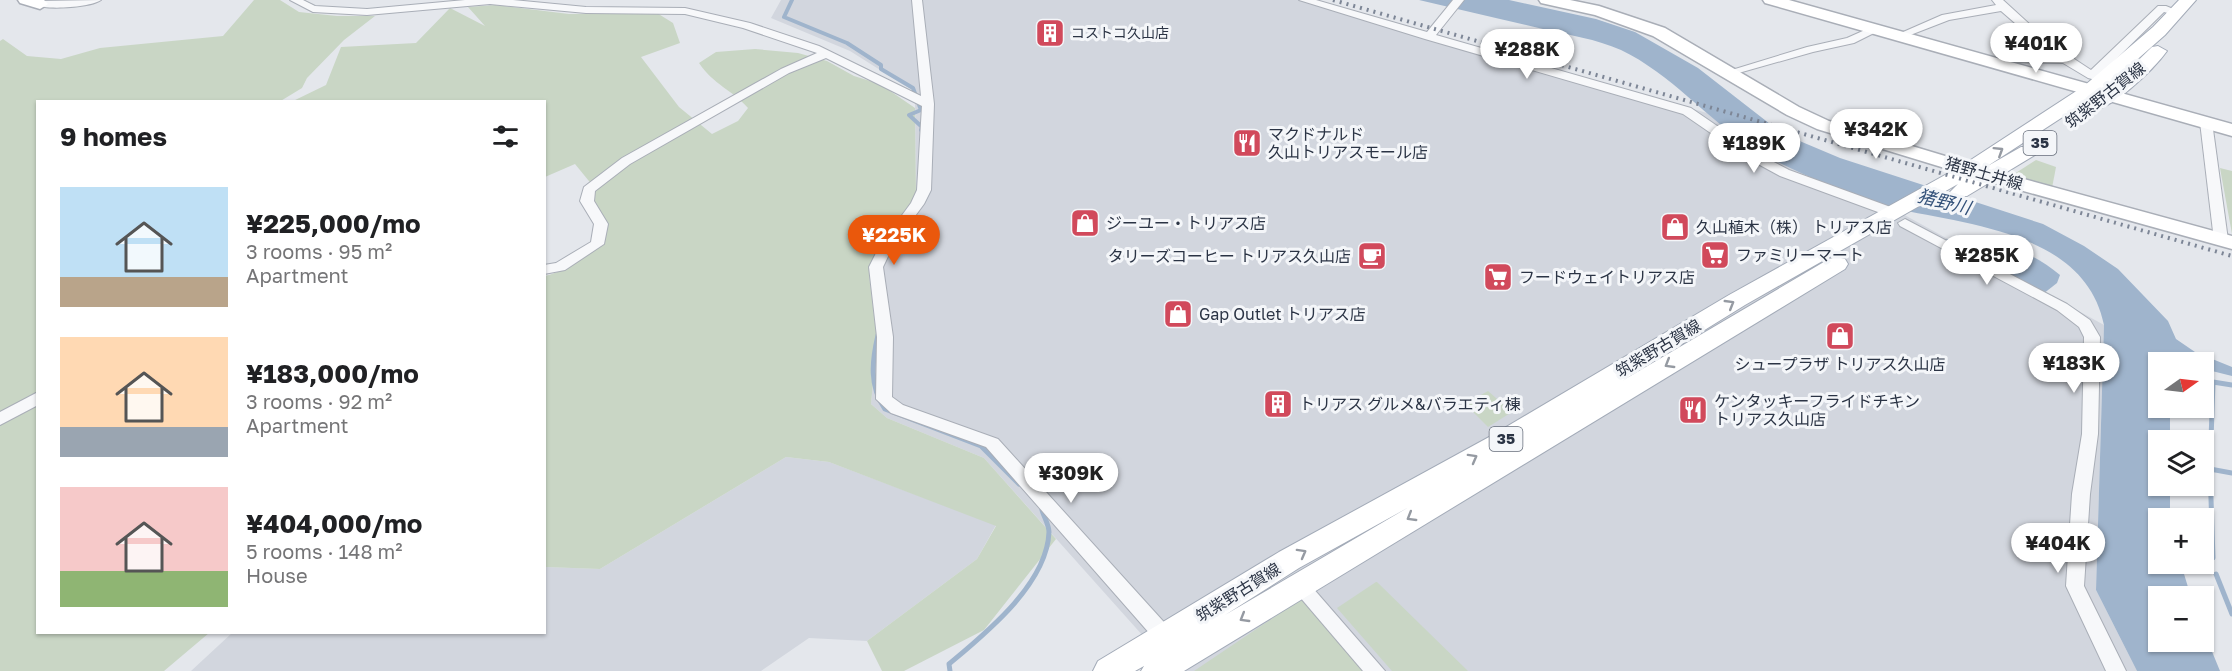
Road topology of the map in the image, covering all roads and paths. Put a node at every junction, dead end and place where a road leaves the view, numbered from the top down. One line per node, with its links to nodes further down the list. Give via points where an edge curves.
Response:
1 (96, 0): 9 (street, via 69,4)
2 (295, 0): 15 (street, via 313,9 367,12 490,1 586,10 670,9 711,15)
3 (917, 0): 20 (street)
4 (1304, 0): 14 (street)
5 (1459, 0): 14 (street)
6 (1547, 0): 18 (main road, 猪野土井線, via 1599,11 1659,32)
7 (1771, 0): 12 (main road)
8 (2205, 0): 19 (main road, 筑紫野古賀線 / 35, via 2173,36)
9 (33, 2)
10 (2000, 3): 13 (street, via 1946,17); 16 (street)
11 (2183, 6): 19 (main road, 筑紫野古賀線 / 35)
12 (1874, 29): 13 (main road); 18 (street, via 1850,41)
13 (1900, 36): 17 (main road)
14 (1429, 37): 25 (street, via 1687,111 1752,156 1833,192)
15 (827, 53): 20 (street); 27 (street, via 775,77 599,180 589,190 587,201 601,224 597,244 560,267)
16 (2064, 60): 17 (street, via 2005,58); 19 (street)
17 (1999, 64): 19 (main road)
18 (1728, 73): 24 (main road, 猪野土井線, via 1823,125)
19 (2099, 85): 21 (main road); 23 (main road, 筑紫野古賀線 / 35); 24 (main road, 筑紫野古賀線 / 35, one-way to 19)
20 (928, 104): 31 (street, via 924,190 876,267 885,338 884,399 890,406 992,444)
21 (2206, 122): 22 (main road); 26 (street)
22 (2232, 130)
23 (1991, 176): 24 (main road, 筑紫野古賀線 / 35); 26 (main road, 猪野土井線)
24 (1963, 180): 25 (main road, 筑紫野古賀線 / 35)
25 (1905, 215): 30 (main road, 筑紫野古賀線 / 35, one-way to 30); 31 (main road, 筑紫野古賀線 / 35, one-way to 25, via 1289,560 1500,443 1737,300); 35 (street, via 2062,307 2085,324 2092,337 2090,434 2081,494 2075,586)
26 (2227, 241)
27 (546, 270)
28 (36, 399): 29 (street)
29 (0, 419)
30 (1299, 584): 33 (main road, 筑紫野古賀線 / 35, one-way to 33); 34 (street)
31 (1166, 637): 32 (main road, 筑紫野古賀線 / 35)
32 (1109, 671)
33 (1157, 671)
34 (1375, 671)
35 (2116, 671)

